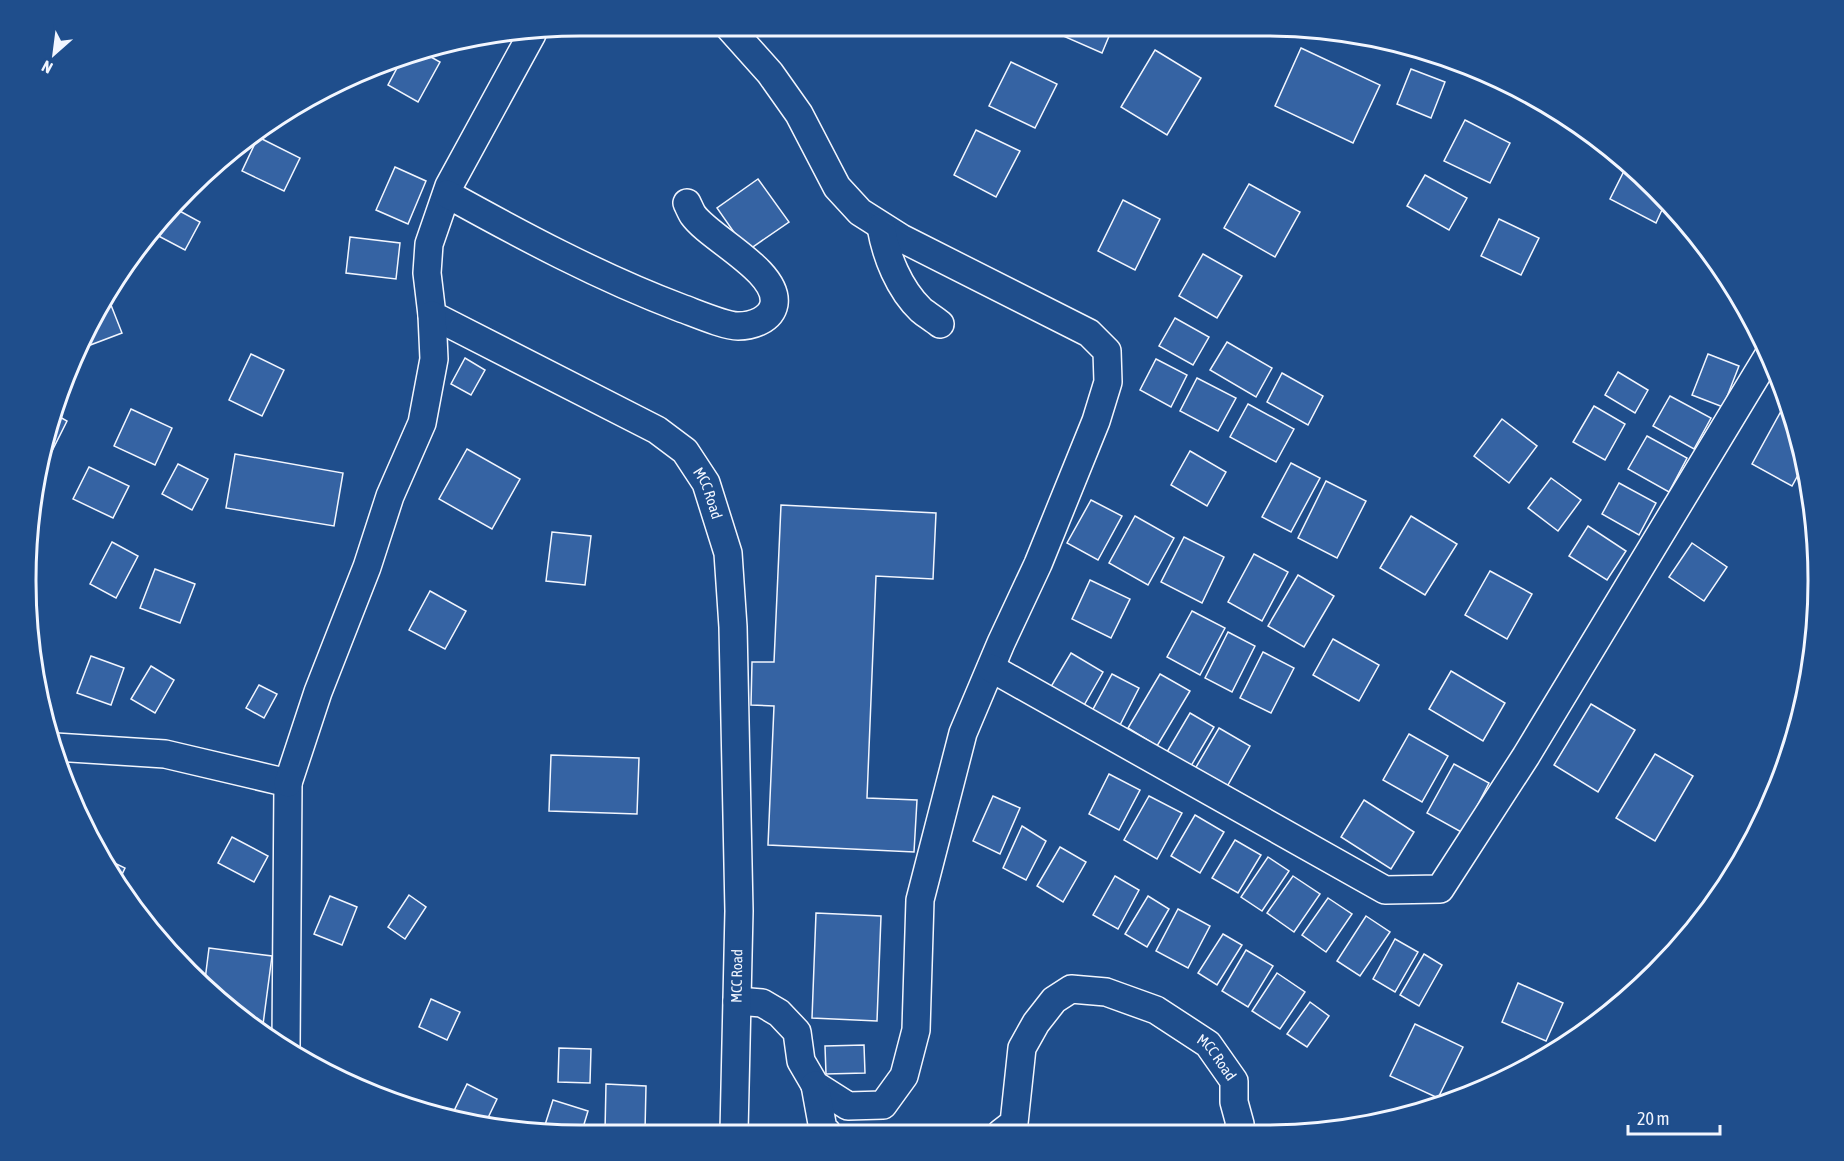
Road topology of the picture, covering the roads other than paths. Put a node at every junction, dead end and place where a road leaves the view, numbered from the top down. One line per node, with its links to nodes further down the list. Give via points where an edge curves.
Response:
1 (737, 36): 5 (street, via 799,114 837,187 860,212)
2 (529, 39): 3 (street)
3 (447, 194): 4 (street, via 584,267 658,299 737,326 769,316 774,304 772,290 756,267 694,216); 6 (street, via 429,244 427,273)
4 (687, 203)
5 (881, 227): 7 (street, via 884,248 903,286 921,310); 9 (street, via 1089,333 1107,351 1108,381 1096,421)
6 (432, 315): 11 (street, via 434,359 422,423 390,496); 12 (street, MCC Road, via 657,430 685,451 706,483 728,553 733,627)
7 (940, 324)
8 (1763, 364): 9 (street, via 1532,746 1440,889 1385,890)
9 (991, 668): 14 (street, via 963,733 920,900 916,1030 904,1076 883,1105 848,1106)
10 (63, 747): 11 (street, via 165,754)
11 (288, 783): 13 (street)
12 (737, 1001): 14 (street, via 762,1003 779,1013 797,1032 801,1061); 15 (street, MCC Road)
13 (286, 1038)
14 (815, 1085): 16 (street)
15 (734, 1125)
16 (822, 1125)
17 (1013, 1125): 18 (street, MCC Road, via 1022,1048 1054,1000 1071,989 1106,993 1156,1011 1208,1044 1234,1081)
18 (1240, 1125)

